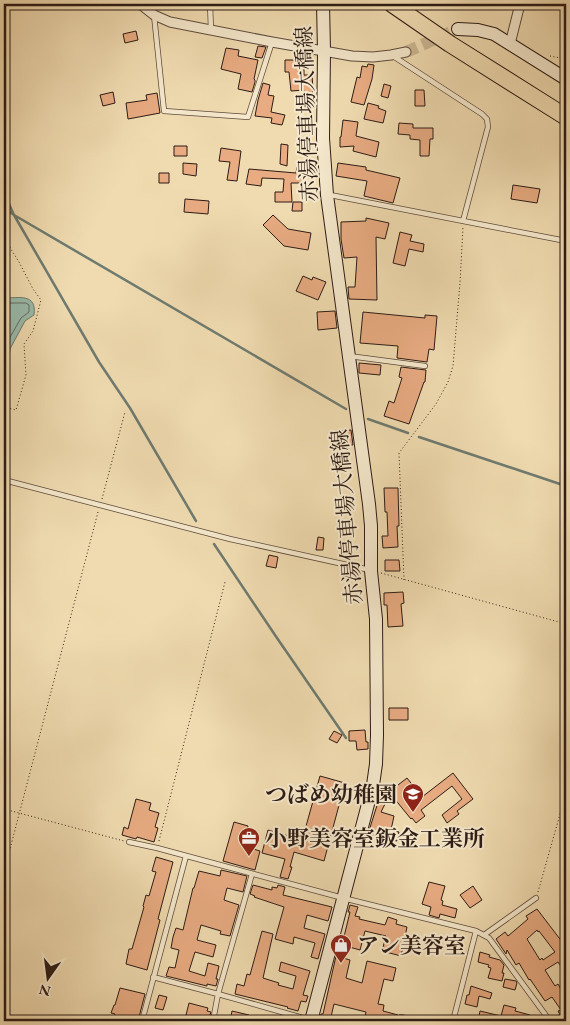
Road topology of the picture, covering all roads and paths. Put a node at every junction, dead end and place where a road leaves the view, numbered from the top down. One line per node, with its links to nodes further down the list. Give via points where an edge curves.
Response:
1 (140, 4): 6 (street)
2 (210, 4): 8 (lane)
3 (323, 4): 11 (main road, 赤湯停車場大橋線)
4 (392, 4): 17 (highway)
5 (520, 4): 10 (street)
6 (154, 15): 8 (street, via 170,22); 9 (lane, via 164,111 248,117)
7 (458, 29): 10 (main road, via 494,34)
8 (211, 30): 9 (street)
9 (272, 42): 11 (street)
10 (510, 44): 15 (main road)
11 (324, 51): 13 (street, via 352,56); 18 (main road, 赤湯停車場大橋線, via 323,138)
12 (406, 52): 13 (street)
13 (391, 56): 19 (lane, via 487,119 488,127)
14 (566, 59): 15 (path, via 549,55)
15 (544, 64): 16 (main road)
16 (566, 79)
17 (566, 117)
18 (327, 195): 19 (lane); 22 (main road, 赤湯停車場大橋線)
19 (464, 221): 21 (lane); 29 (path, via 453,366 436,404 399,453)
20 (4, 238): 24 (path, via 41,300 33,330 24,344 26,375 16,410)
21 (566, 241)
22 (348, 356): 23 (lane); 28 (main road, 赤湯停車場大橋線, via 369,504)
23 (425, 366)
24 (4, 408)
25 (125, 412): 27 (path)
26 (4, 480): 27 (lane)
27 (100, 504): 28 (lane, via 230,539); 34 (path)
28 (371, 571): 29 (path); 40 (main road, 赤湯停車場大橋線, via 376,619 376,764)
29 (404, 580): 31 (path)
30 (225, 582): 36 (path)
31 (566, 624)
32 (566, 793): 41 (path)
33 (4, 809): 34 (path)
34 (19, 814): 35 (path); 38 (path)
35 (129, 842): 36 (lane)
36 (157, 848): 37 (lane)
37 (186, 856): 39 (lane); 44 (lane)
38 (4, 872)
39 (252, 874): 40 (lane); 45 (lane)
40 (343, 898): 42 (lane); 48 (main road, 赤湯停車場大橋線)
41 (536, 898): 43 (lane)
42 (476, 931): 43 (lane); 51 (lane)
43 (484, 935): 52 (lane)
44 (153, 977): 45 (lane); 46 (lane)
45 (218, 994): 47 (lane); 48 (lane)
46 (142, 1021)
47 (213, 1021)
48 (311, 1021)
49 (400, 1021): 50 (lane, via 401,1017)
50 (418, 1021)
51 (453, 1021)
52 (550, 1021)

